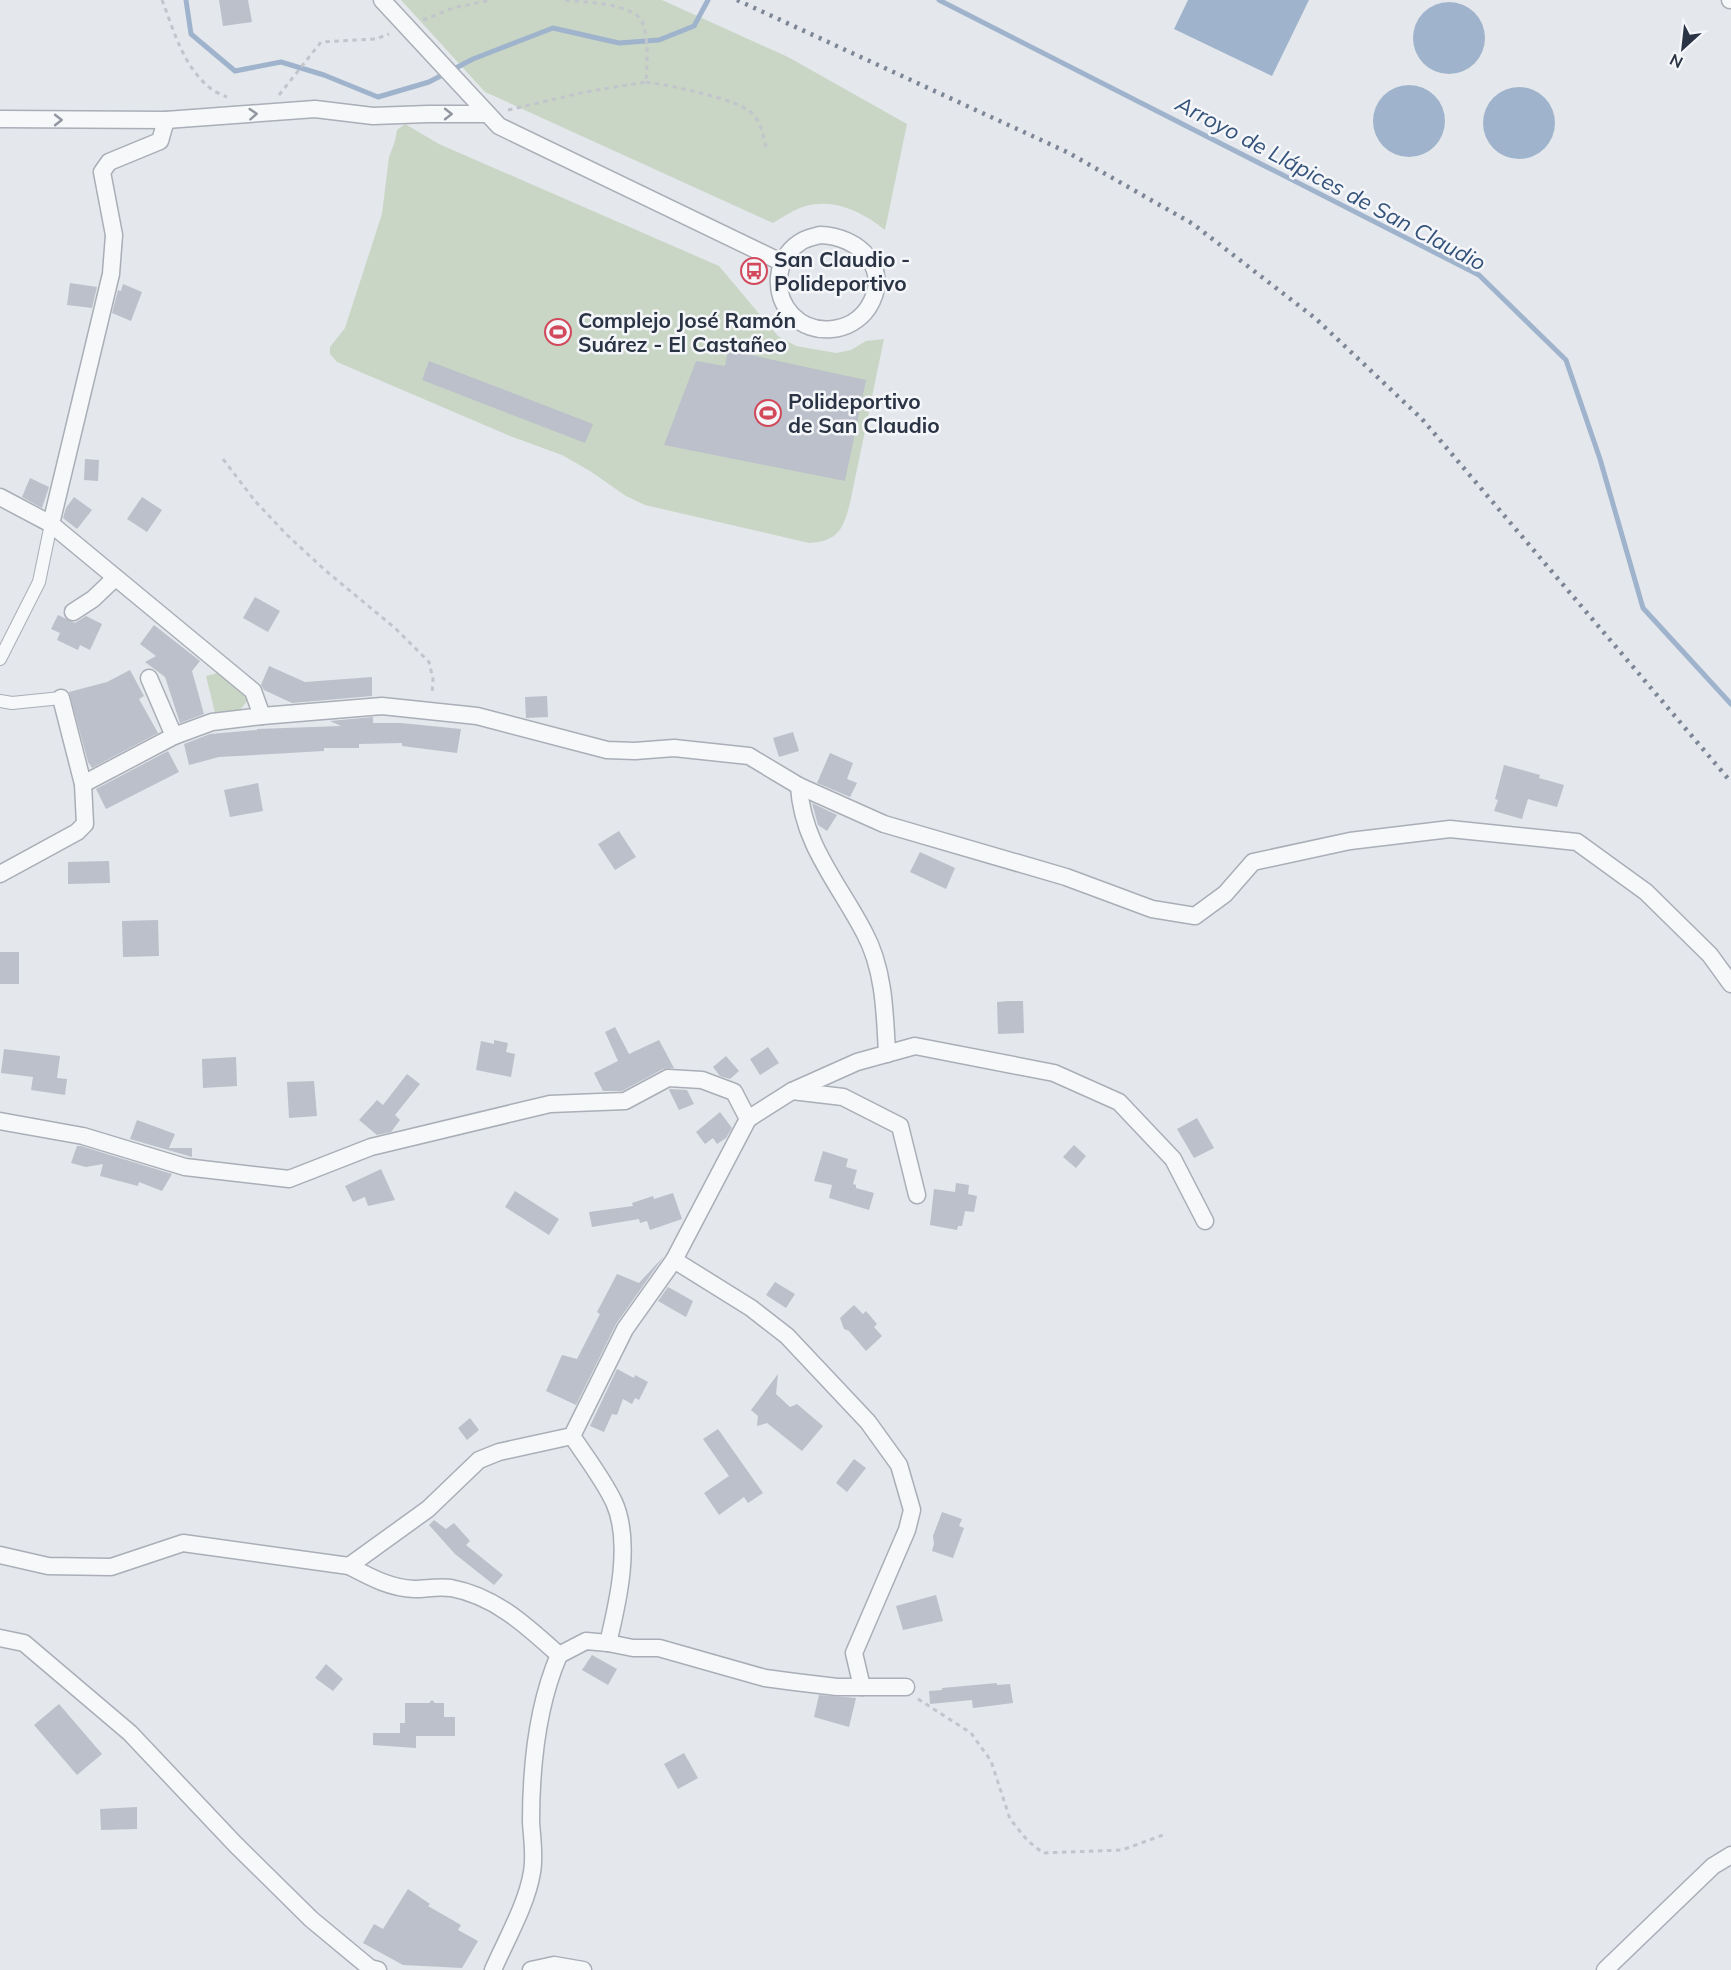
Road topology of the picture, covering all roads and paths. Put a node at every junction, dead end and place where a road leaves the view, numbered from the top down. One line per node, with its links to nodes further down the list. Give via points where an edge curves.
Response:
1 (162, 0): 7 (path, via 178,45 192,67 211,89)
2 (382, 0): 8 (street)
3 (564, 0): 5 (path, via 617,7 641,19)
4 (308, 58): 6 (path)
5 (646, 82): 8 (path); 11 (path, via 707,95 750,111 760,125)
6 (276, 99)
7 (233, 100)
8 (486, 114): 10 (street, one-way to 8, via 315,109 373,116); 12 (street, via 499,126)
9 (0, 119): 10 (street, one-way to 10)
10 (166, 120): 15 (street, via 160,141 109,162 102,172 114,235 111,274)
11 (767, 151)
12 (781, 262): 12 (street, via 783,303 806,324 839,329 854,323 875,295 871,260 836,235 806,239)
13 (223, 459): 22 (path, via 287,535 429,662 433,679)
14 (0, 497): 15 (street)
15 (51, 524): 16 (street); 18 (street, via 39,582)
16 (115, 578): 17 (street); 23 (street, via 253,691)
17 (73, 612)
18 (0, 660)
19 (149, 678): 24 (street)
20 (61, 698): 21 (street, via 12,704); 25 (street)
21 (0, 701)
22 (429, 711): 23 (street, via 382,706); 26 (street, via 477,716 606,750 674,748 749,756)
23 (262, 716): 24 (street, via 212,722)
24 (174, 736): 25 (street)
25 (83, 784): 27 (street, via 85,824)
26 (799, 786): 28 (street, via 884,824 1066,877 1152,909 1195,916 1225,894 1253,862 1350,841 1450,829 1577,842 1646,892 1710,955); 29 (street, via 800,807 808,831 865,933 874,957)
27 (0, 874)
28 (1731, 984)
29 (887, 1054): 30 (street, via 857,1062); 34 (street, via 915,1046 1054,1073 1119,1102 1173,1159)
30 (792, 1091): 31 (street); 33 (street, via 843,1097 900,1126)
31 (748, 1119): 32 (street, via 734,1092 702,1080 668,1078 625,1101 550,1104 370,1147 289,1179 185,1167 83,1136); 35 (street)
32 (0, 1121)
33 (917, 1195)
34 (1205, 1221)
35 (674, 1260): 36 (street, via 625,1329); 42 (street, via 751,1308 787,1336 868,1422 899,1465 912,1510 854,1653)
36 (572, 1436): 38 (street, via 479,1460 428,1509); 40 (street, via 614,1503 624,1546 617,1608)
37 (0, 1555): 38 (street, via 48,1566 111,1567 183,1543)
38 (350, 1566): 41 (street, via 395,1587 454,1589 492,1603 515,1616)
39 (0, 1638): 46 (street, via 24,1643 130,1733 311,1919)
40 (608, 1643): 41 (street, via 586,1641); 42 (street, via 659,1648 765,1678)
41 (559, 1655): 47 (street, via 542,1714 533,1767 532,1872)
42 (862, 1687): 43 (street)
43 (906, 1687): 44 (path, via 934,1711 971,1733 991,1761 1010,1819 1043,1853 1122,1850)
44 (1163, 1835)
45 (1731, 1855): 50 (street, via 1713,1866)
46 (372, 1969)
47 (493, 1970)
48 (531, 1970): 49 (street, via 554,1965)
49 (583, 1970)
50 (1605, 1970)

